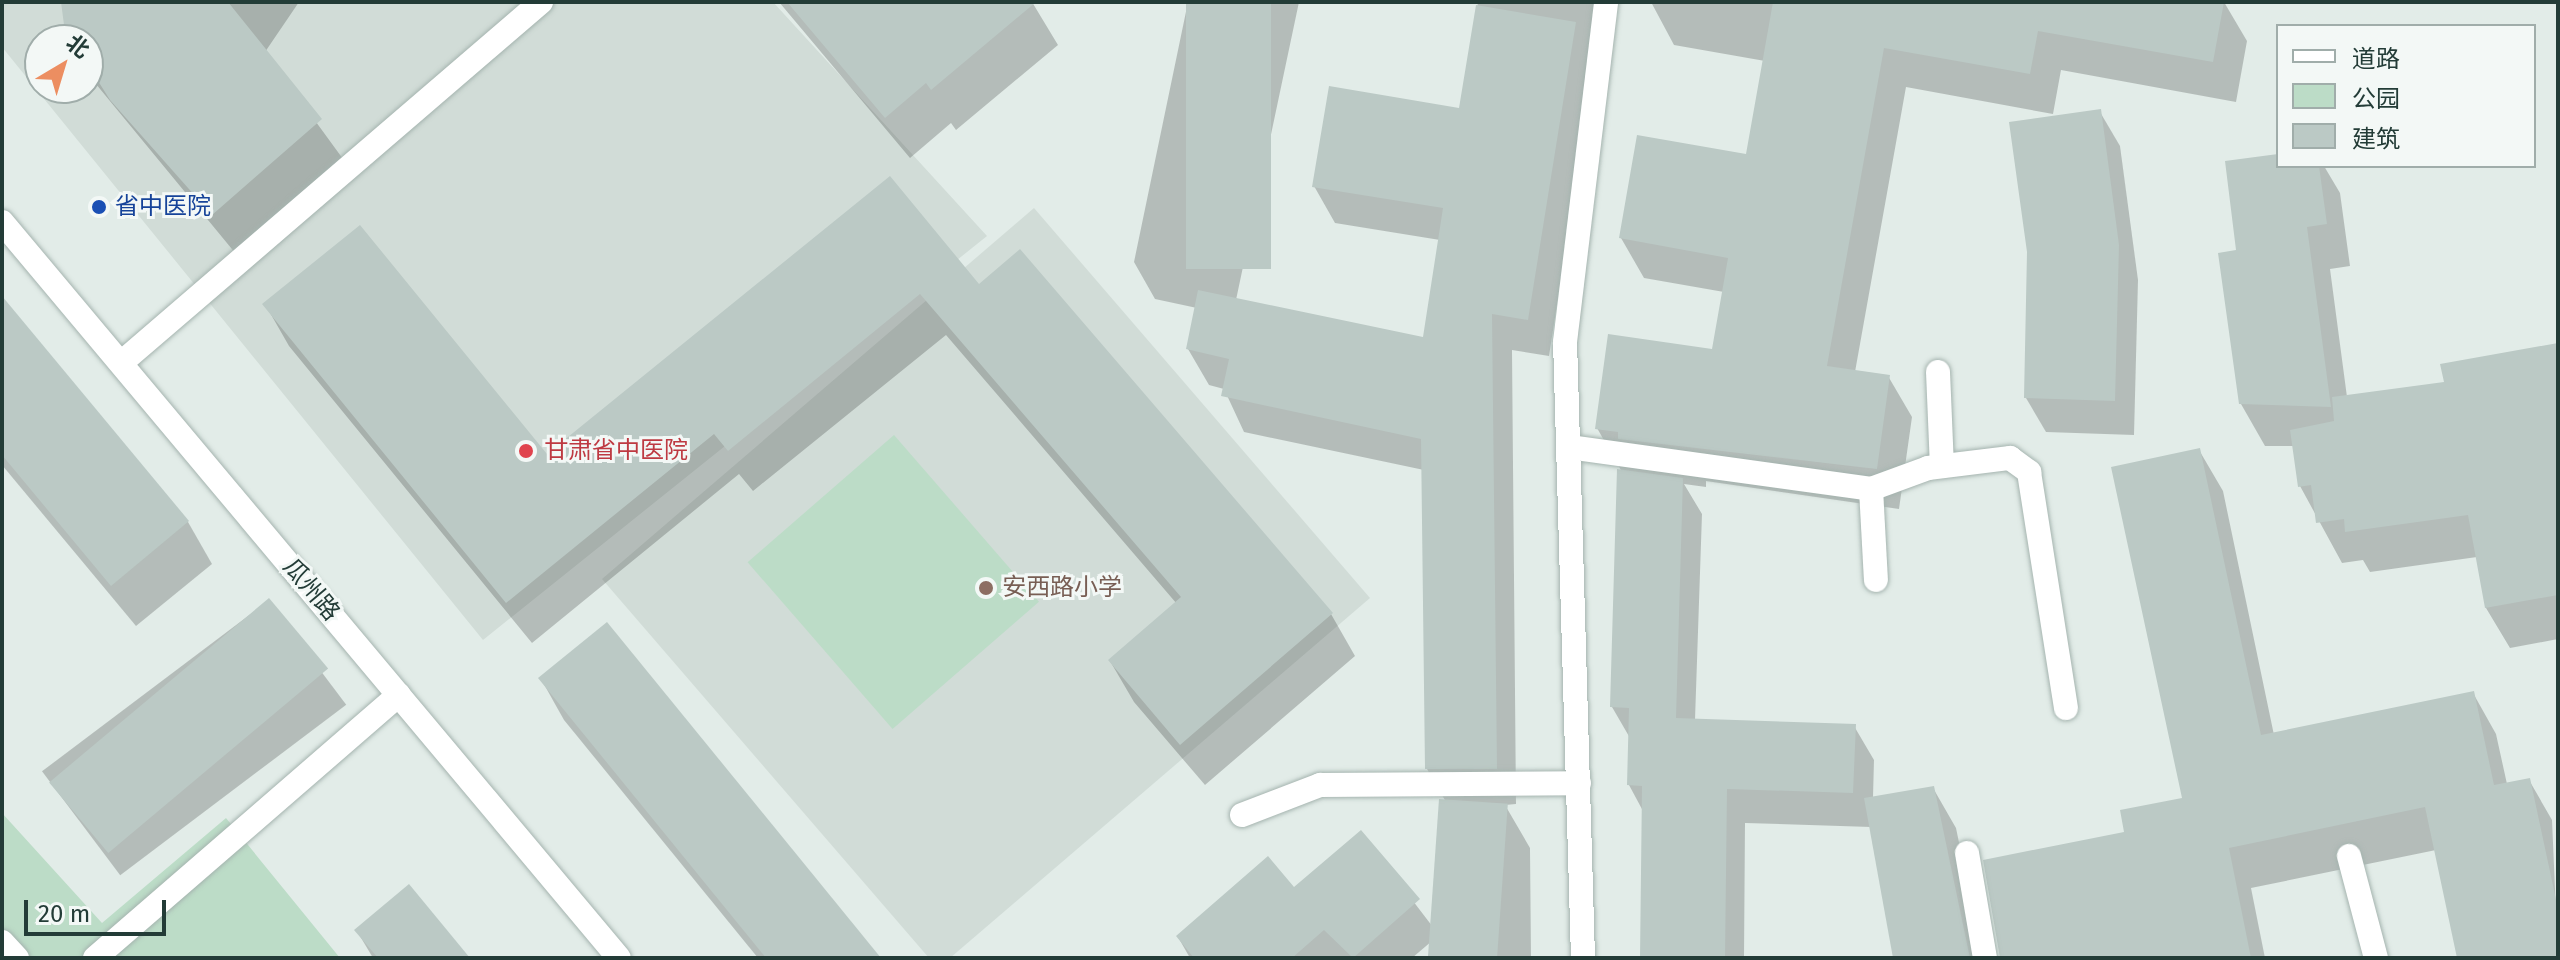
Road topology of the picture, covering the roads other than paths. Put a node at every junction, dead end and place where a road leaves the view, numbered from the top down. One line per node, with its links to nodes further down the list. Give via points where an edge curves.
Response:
1 (541, 2): 4 (street)
2 (1606, 2): 6 (street, via 1565,342)
3 (2, 222): 4 (street, 瓜州路)
4 (121, 363): 10 (street, 瓜州路)
5 (1938, 372): 7 (street)
6 (1569, 447): 8 (street); 12 (street)
7 (1942, 466): 8 (street); 11 (street, via 2010,458 2029,472)
8 (1871, 489): 9 (street)
9 (1876, 580)
10 (399, 695): 18 (street); 19 (street, 瓜州路)
11 (2066, 708)
12 (1579, 783): 13 (street, via 1320,785); 20 (street)
13 (1242, 815)
14 (1967, 853): 21 (street)
15 (2349, 856): 22 (street)
16 (2, 942): 17 (street)
17 (17, 958)
18 (95, 958)
19 (619, 958)
20 (1583, 958)
21 (1985, 958)
22 (2376, 958)

